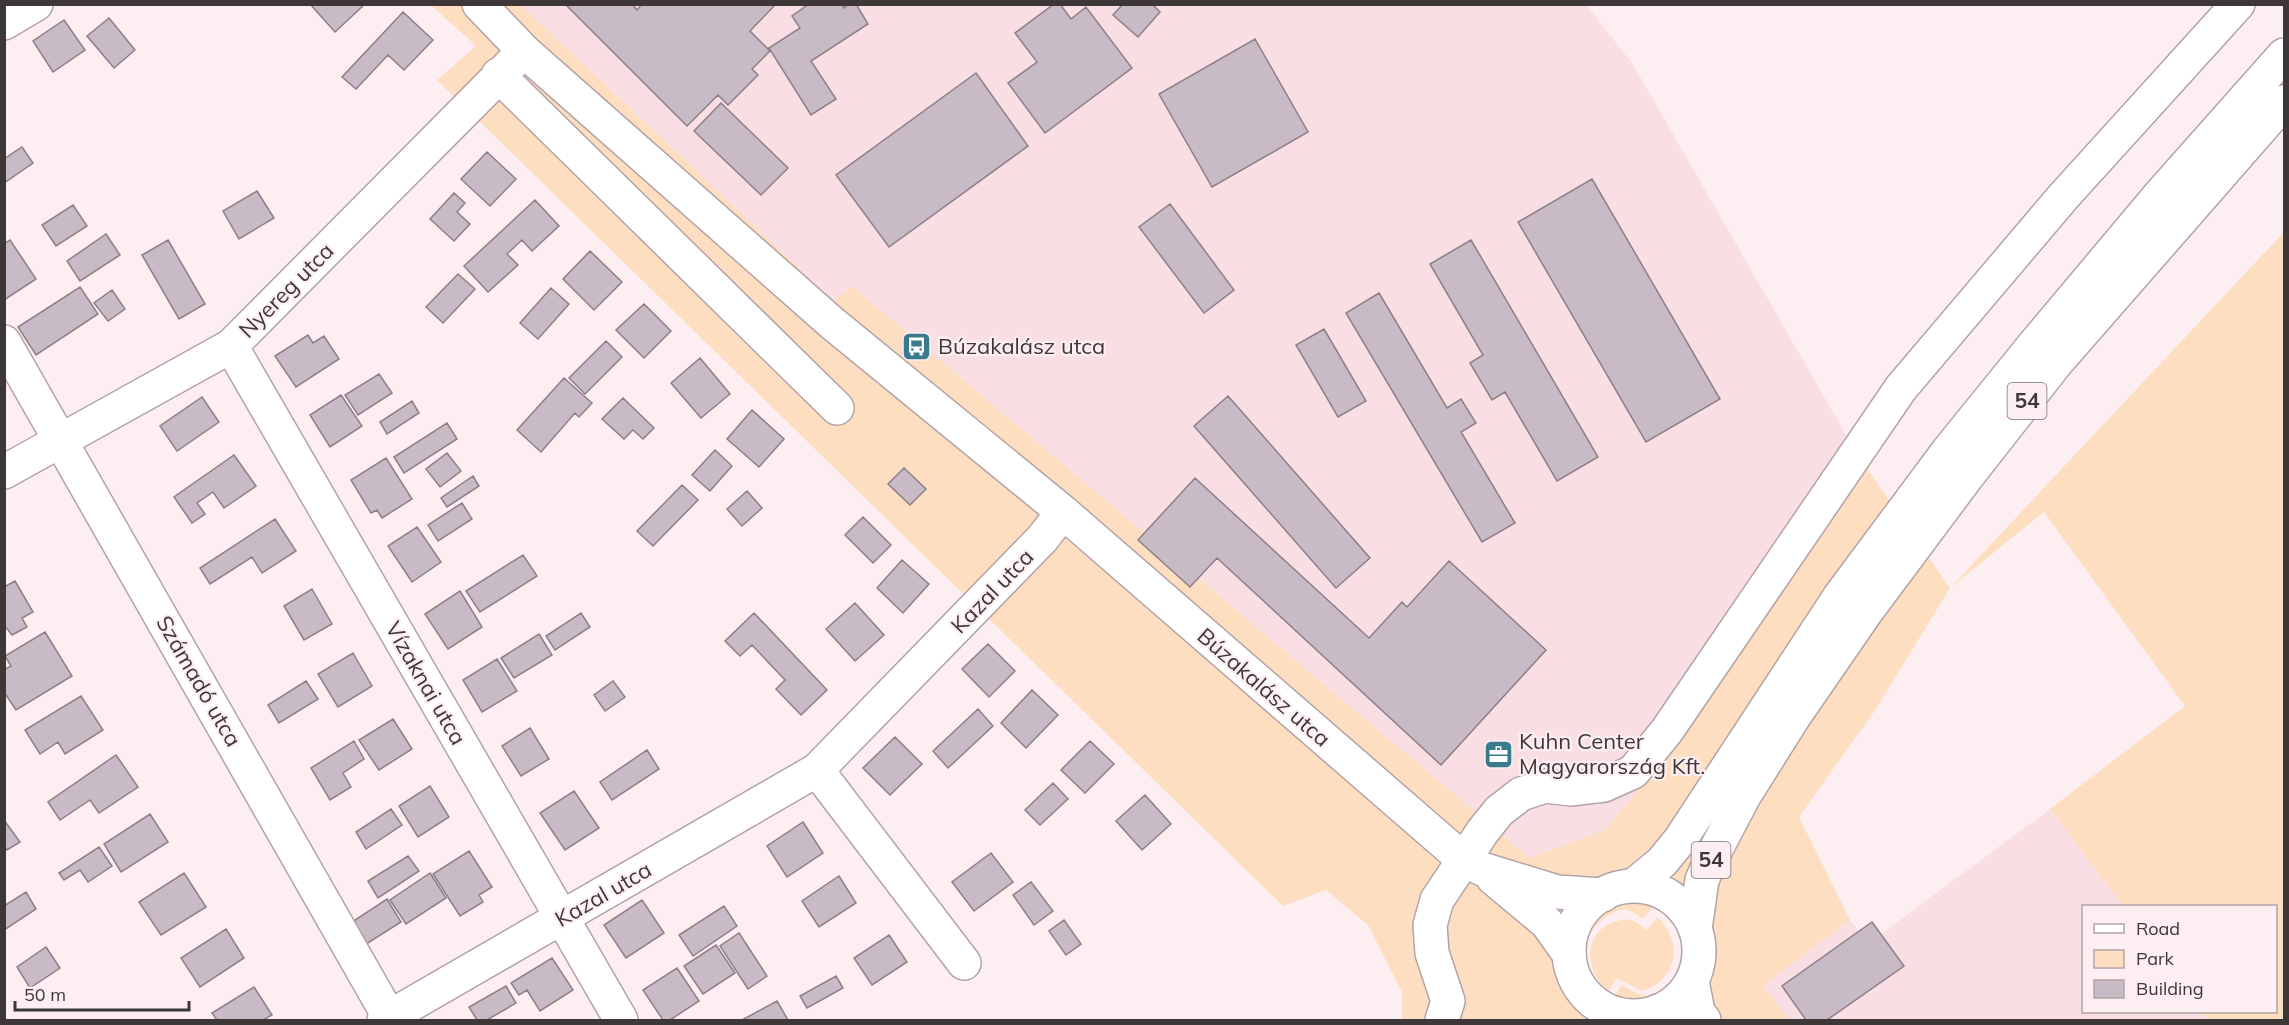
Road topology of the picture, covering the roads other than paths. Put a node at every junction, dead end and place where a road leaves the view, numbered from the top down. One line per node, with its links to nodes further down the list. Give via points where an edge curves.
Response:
1 (36, 4): 4 (street)
2 (479, 4): 5 (street, Búzakalász utca)
3 (2238, 4): 16 (street, via 2063,198 1901,388 1666,732 1633,772 1604,785 1570,789 1545,786 1521,794 1499,810)
4 (4, 23)
5 (524, 51): 7 (street, Nyereg utca); 14 (street, Búzakalász utca, via 832,323)
6 (2284, 55): 17 (street, 54, via 2158,196 1948,451 1840,596 1680,840 1662,862)
7 (498, 75): 10 (street, Nyereg utca); 11 (street)
8 (2284, 102): 19 (street, 54, via 2056,363 1866,612 1744,796 1702,880)
9 (4, 342): 12 (street, Számadó utca)
10 (231, 346): 12 (street, Nyereg utca); 18 (street, Vízaknai utca)
11 (837, 408)
12 (62, 439): 13 (street, Nyereg utca); 25 (street, Számadó utca)
13 (4, 472)
14 (1063, 513): 15 (street, Kazal utca); 16 (street, Búzakalász utca)
15 (817, 770): 18 (street, Kazal utca); 21 (street)
16 (1473, 864): 17 (street, Búzakalász utca, via 1557,892); 20 (street, Búzakalász utca, via 1547,923); 27 (street, via 1437,900 1430,925 1432,953 1448,1001)
17 (1618, 890): 19 (street, 54, via 1656,890 1675,901); 20 (street, 54, via 1593,901 1577,920)
18 (562, 918): 25 (street, Kazal utca); 26 (street, Vízaknai utca)
19 (1695, 929): 22 (street, 54, via 1698,964)
20 (1569, 954): 23 (street, 54)
21 (964, 963)
22 (1692, 981): 24 (street, 54, via 1677,999); 28 (street, via 1698,1012)
23 (1580, 1005): 24 (street, 54)
24 (1647, 1017)
25 (388, 1019)
26 (621, 1020)
27 (1443, 1020)
28 (1704, 1020)

